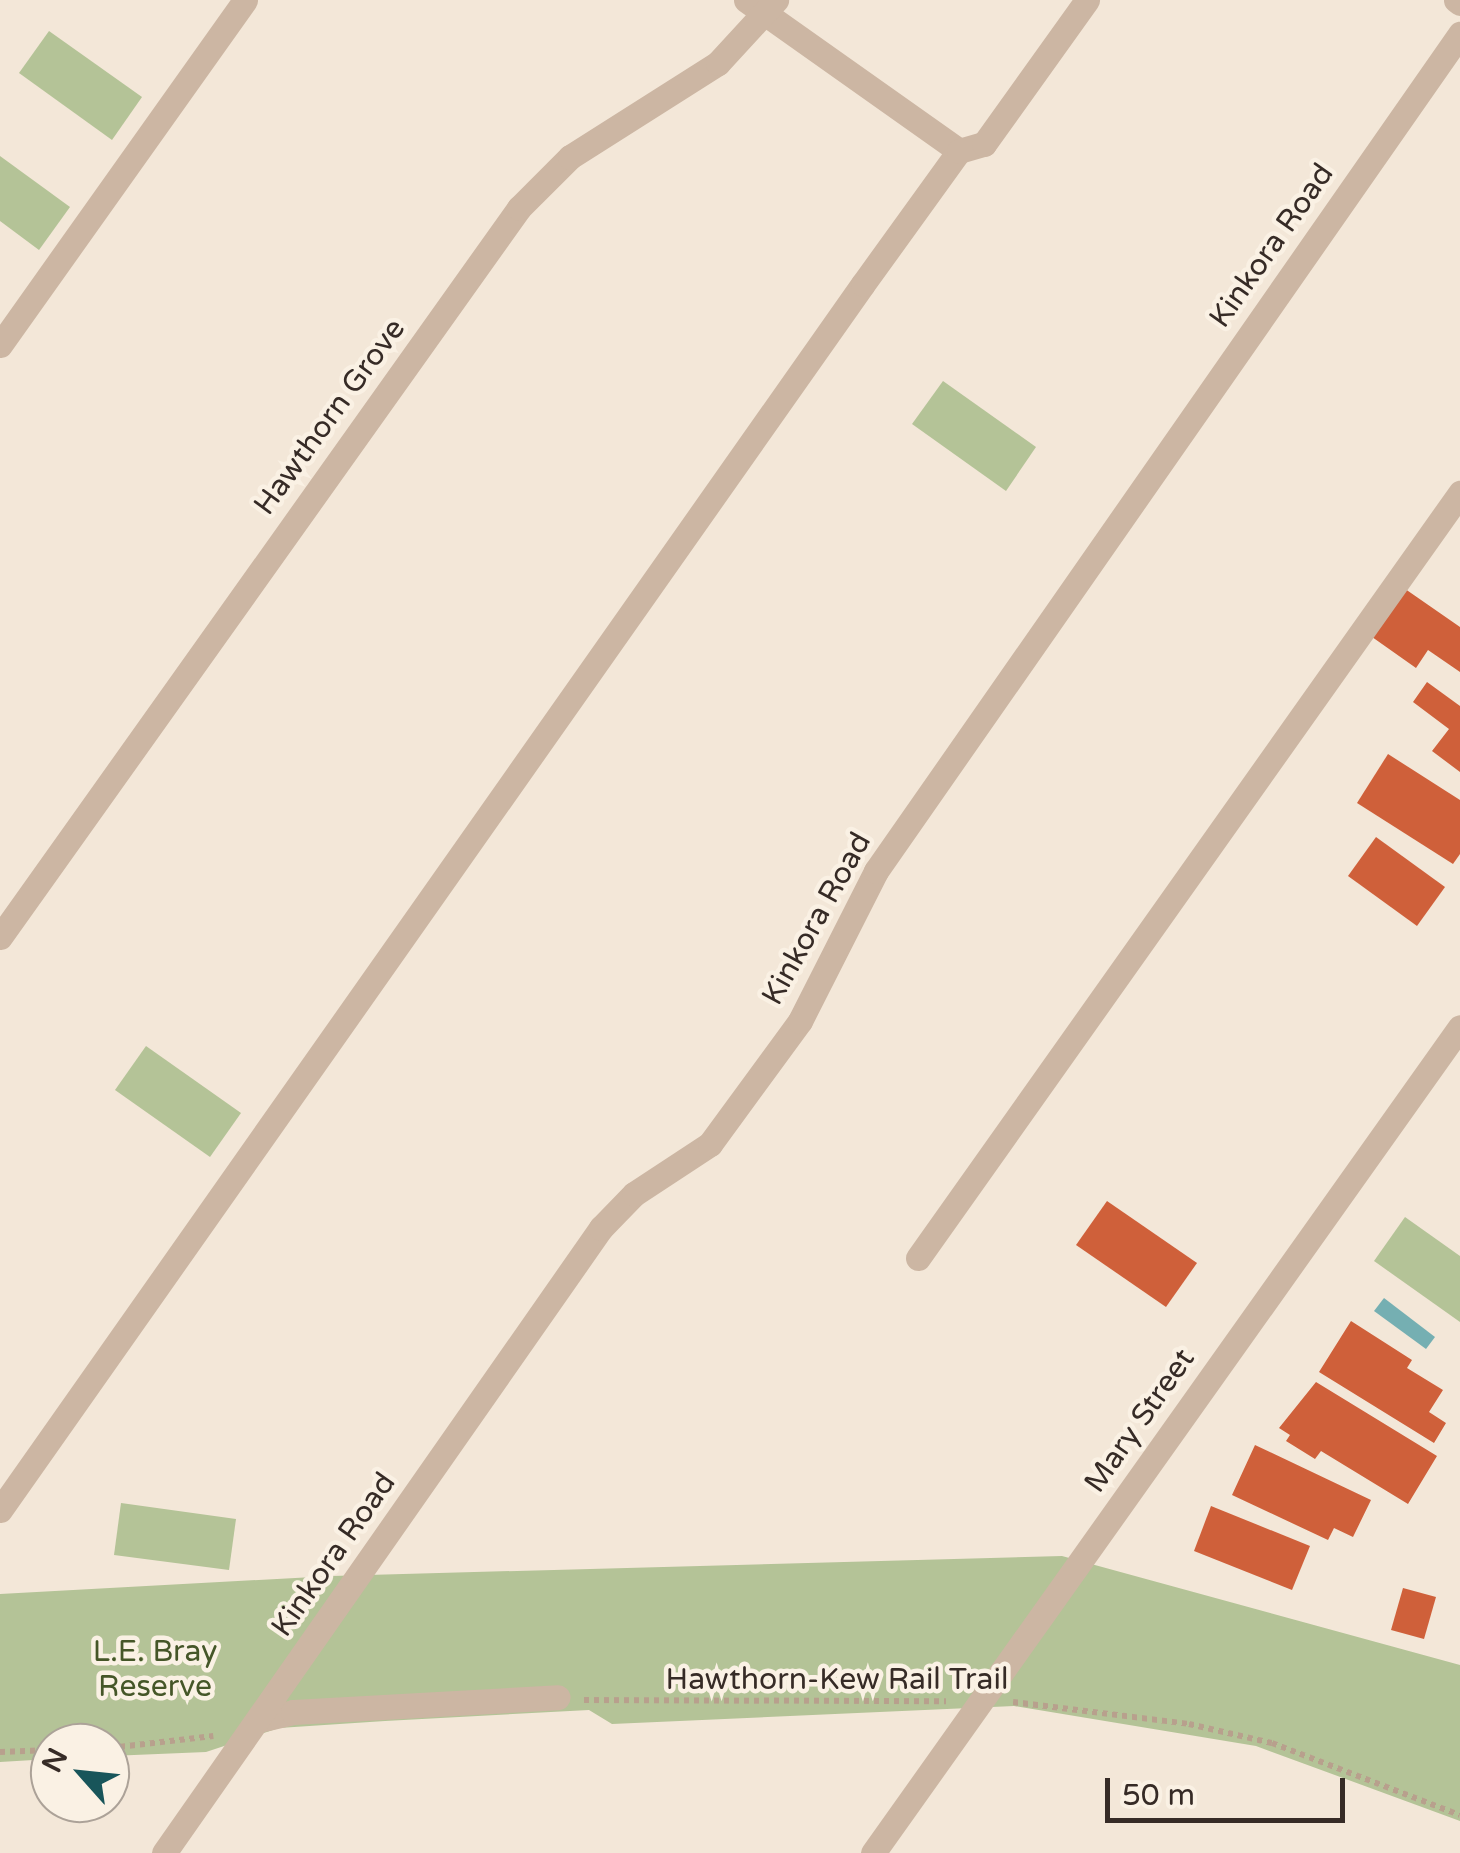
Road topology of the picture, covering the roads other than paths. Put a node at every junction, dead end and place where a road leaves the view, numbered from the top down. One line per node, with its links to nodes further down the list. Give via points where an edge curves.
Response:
1 (245, 0): 6 (street)
2 (1087, 0): 5 (street, via 984,144)
3 (763, 5): 5 (street); 8 (street, Hawthorn Grove, via 718,63 586,145 531,194)
4 (1460, 34): 13 (street, Kinkora Road, via 876,871 800,1021 710,1144 634,1194 602,1228)
5 (959, 151): 11 (street)
6 (0, 345)
7 (1460, 493): 10 (street)
8 (0, 937)
9 (1460, 1027): 15 (street, Mary Street)
10 (918, 1258)
11 (0, 1510)
12 (558, 1697): 13 (street, via 293,1712)
13 (259, 1720): 14 (street, Kinkora Road)
14 (164, 1853)
15 (874, 1853)

